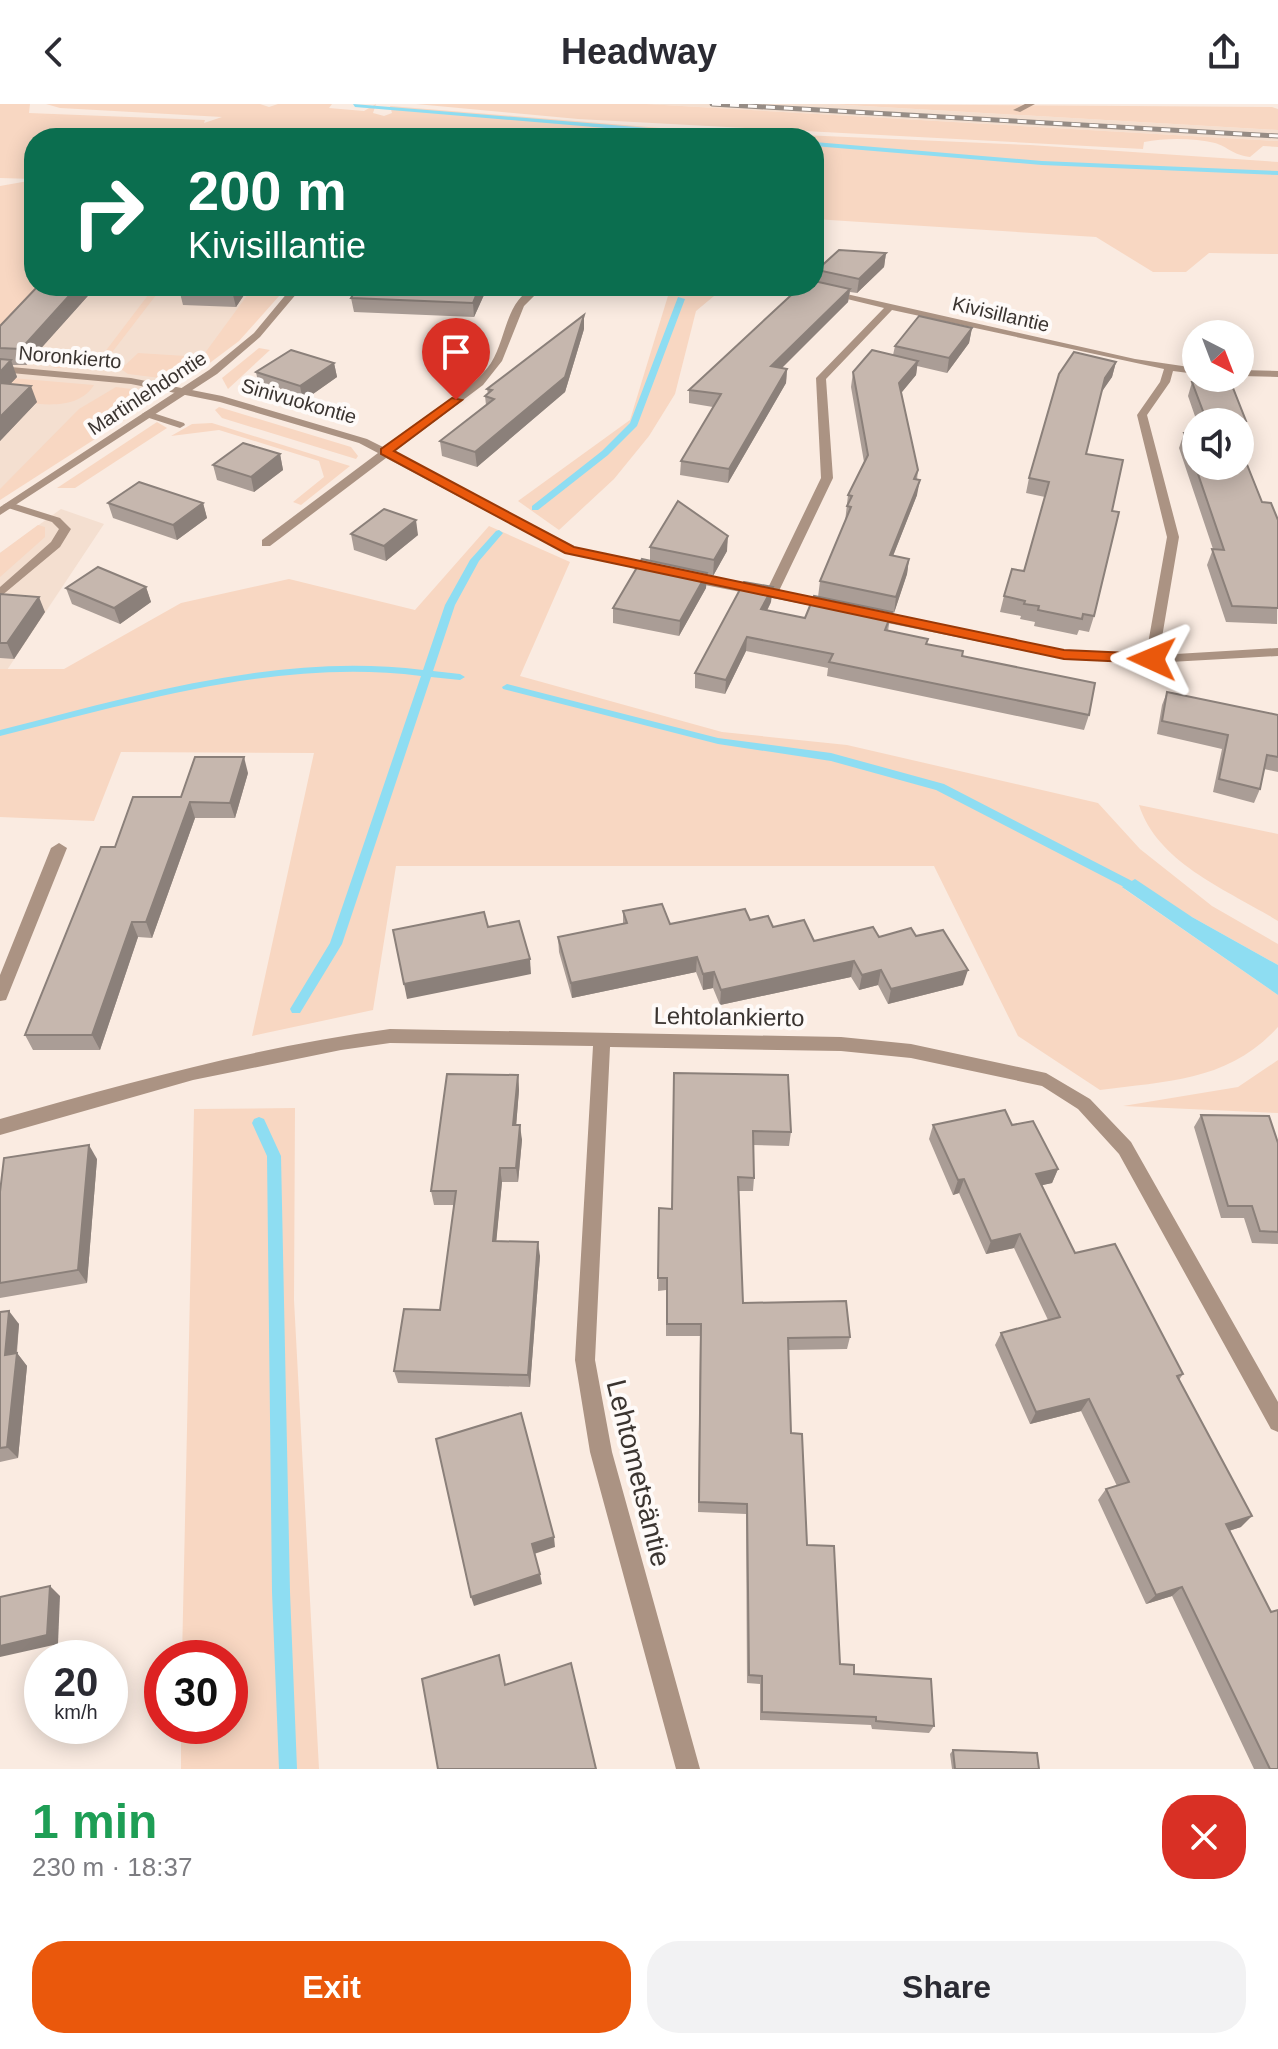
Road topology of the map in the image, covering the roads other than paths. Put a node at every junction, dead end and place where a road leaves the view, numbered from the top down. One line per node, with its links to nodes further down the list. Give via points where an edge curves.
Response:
1 (1031, 104): 2 (street)
2 (1017, 110)
3 (824, 292): 6 (street, Kivisillantie)
4 (290, 296): 12 (street, Martinlehdontie, via 241,351)
5 (524, 296): 15 (street, via 498,359 479,383)
6 (890, 307): 7 (street, Kivisillantie); 19 (street, via 821,378 827,478)
7 (1169, 368): 9 (street, Kivisillantie); 23 (street, via 1142,415 1173,537)
8 (0, 369): 12 (street, Noronkierto, via 131,381)
9 (1182, 369)
10 (1254, 373): 11 (street)
11 (1278, 374)
12 (183, 392): 13 (street, Martinlehdontie); 15 (street, Sinivuokontie, via 318,427)
13 (147, 414): 14 (street); 16 (street, Martinlehdontie)
14 (180, 425)
15 (386, 451): 17 (street); 19 (street, Sinivuokontie, via 569,550)
16 (5, 508): 18 (street, via 56,520 65,529 56,544)
17 (266, 543)
18 (0, 593)
19 (771, 595): 20 (street, Sinivuokontie)
20 (848, 611)
21 (863, 614): 23 (street, via 1064,655)
22 (1278, 652): 23 (street)
23 (1152, 659)
24 (59, 848): 25 (street)
25 (0, 995)
26 (602, 1039): 27 (street, Lehtolankierto, via 390,1036 332,1042 101,1097); 28 (street, Lehtolankierto, via 737,1040 911,1051 1046,1080 1084,1104 1125,1148); 29 (street, Lehtometsäntie, via 585,1360 590,1406)
27 (0, 1127)
28 (1278, 1422)
29 (688, 1769)

